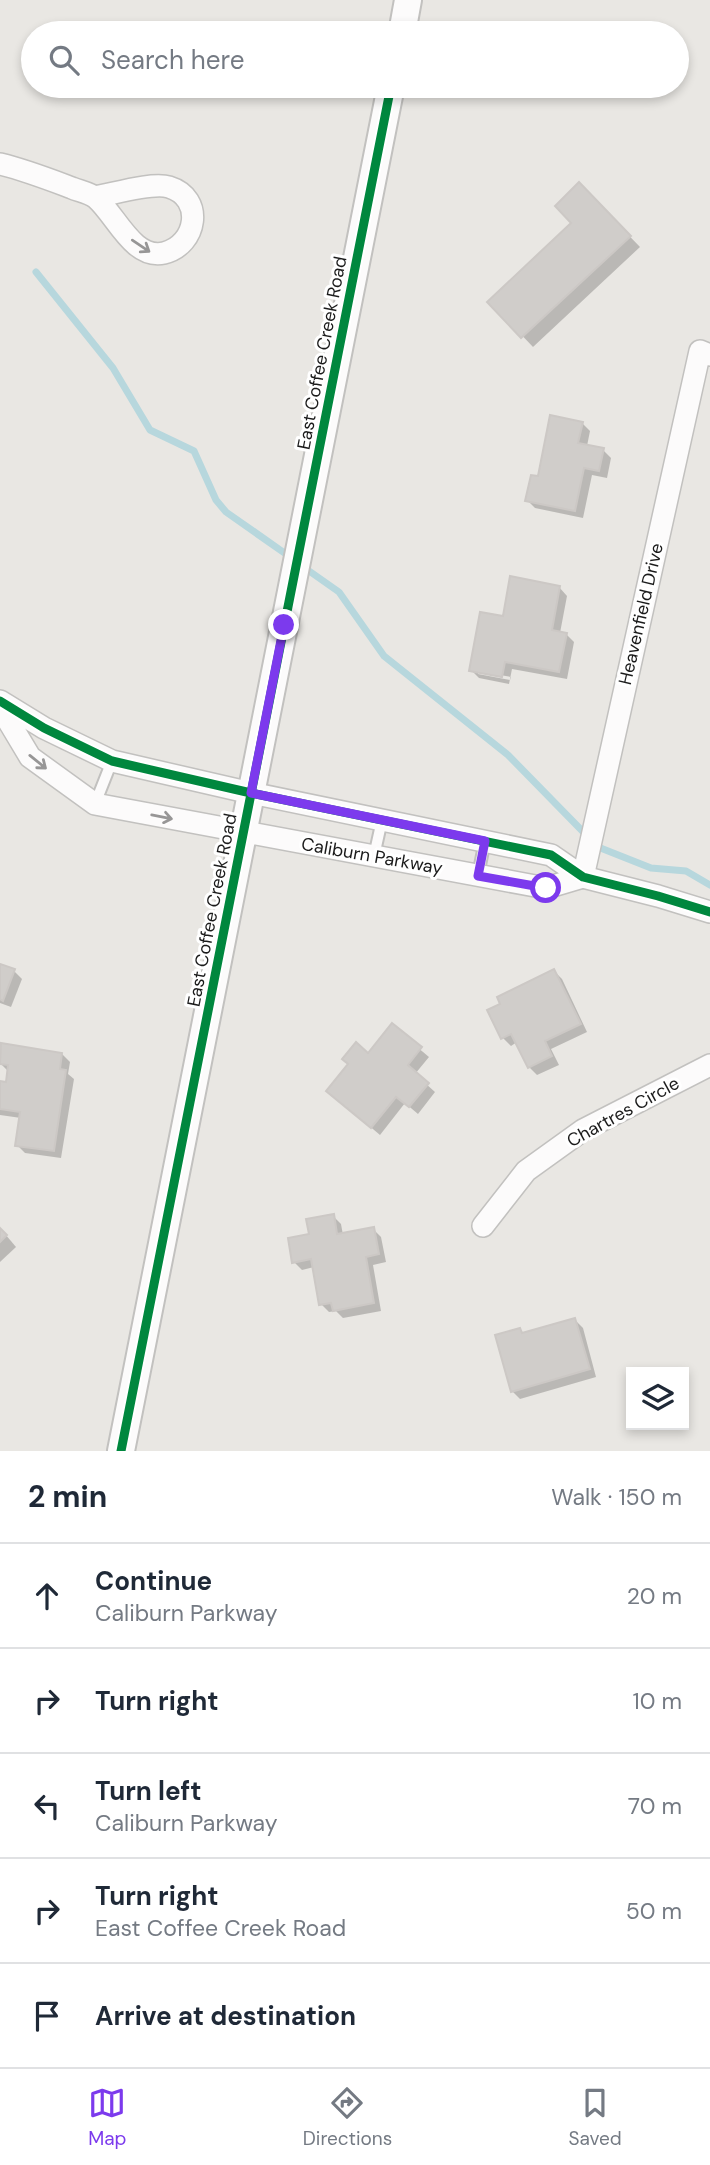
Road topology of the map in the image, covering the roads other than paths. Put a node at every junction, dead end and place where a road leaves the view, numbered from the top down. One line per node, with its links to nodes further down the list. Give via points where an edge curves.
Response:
1 (408, 0): 2 (street)
2 (404, 21)
3 (389, 98): 10 (street, East Coffee Creek Road)
4 (0, 164): 5 (street)
5 (95, 197)
6 (705, 353): 17 (street, Heavenfield Drive)
7 (0, 701): 9 (street, Caliburn Parkway)
8 (0, 707): 11 (street, one-way to 11, via 30,757)
9 (112, 761): 10 (street, Caliburn Parkway); 11 (lane)
10 (251, 793): 12 (street, Caliburn Parkway); 13 (street, East Coffee Creek Road)
11 (95, 804): 13 (street, Caliburn Parkway, one-way to 13)
12 (382, 820): 14 (street, Caliburn Parkway); 15 (lane)
13 (244, 832): 15 (street, Caliburn Parkway); 21 (street, East Coffee Creek Road)
14 (485, 841): 16 (lane); 17 (street, Caliburn Parkway, via 551,855)
15 (374, 856): 16 (street, Caliburn Parkway)
16 (478, 876): 17 (street, Caliburn Parkway, via 546,888)
17 (583, 877): 18 (street, Caliburn Parkway)
18 (710, 912)
19 (710, 1065): 20 (street, Chartres Circle, via 583,1130 526,1171)
20 (483, 1226)
21 (121, 1451)

